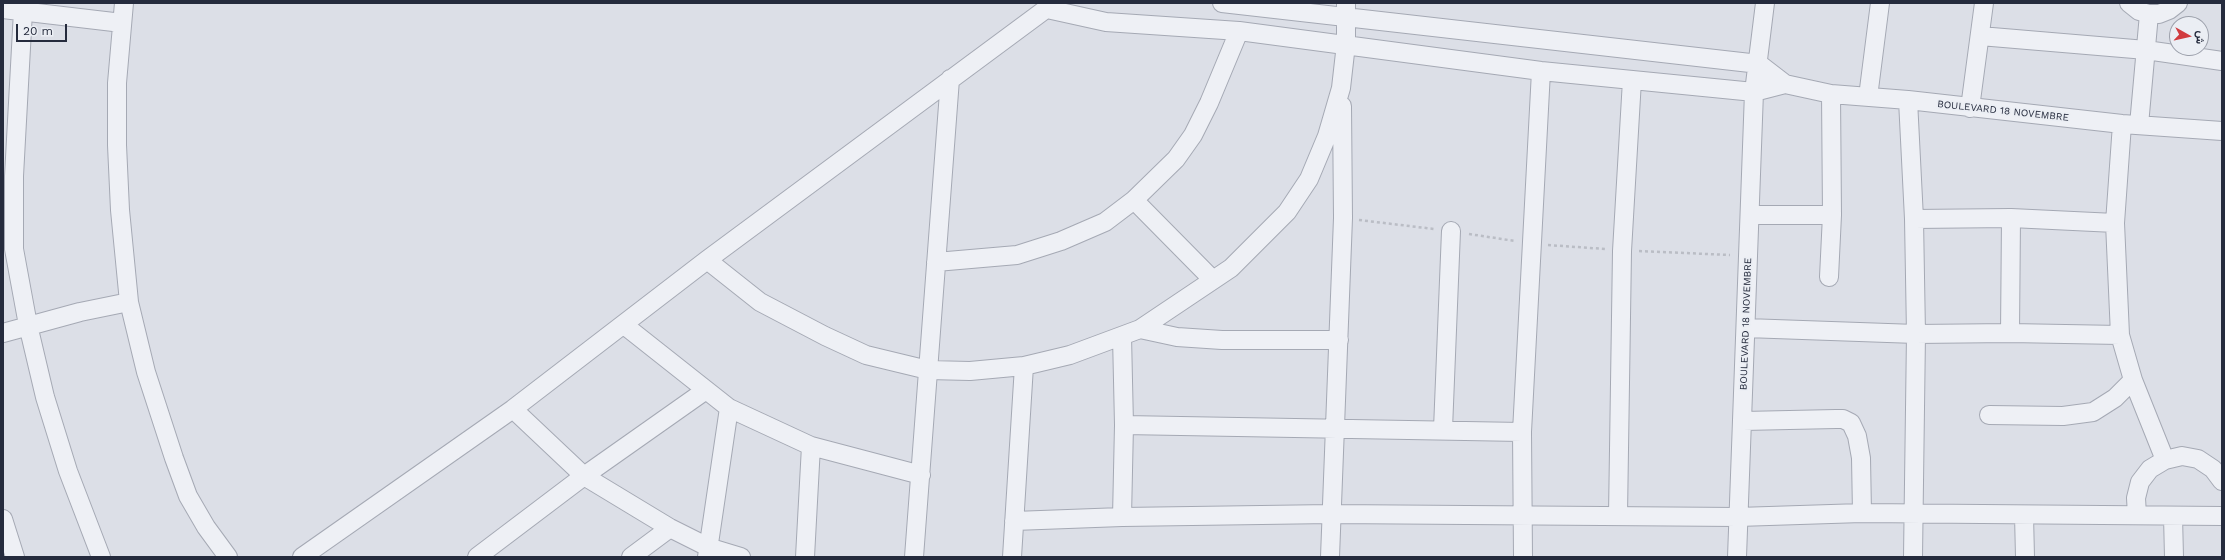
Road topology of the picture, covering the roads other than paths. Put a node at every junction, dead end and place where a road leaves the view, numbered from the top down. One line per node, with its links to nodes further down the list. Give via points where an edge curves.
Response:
1 (124, 3): 13 (street)
2 (1222, 3): 10 (street)
3 (1766, 3): 19 (street, BOULEVARD 18 NOVEMBRE)
4 (1880, 3): 27 (street)
5 (1984, 3): 15 (street)
6 (2129, 3): 12 (street, via 2139,11)
7 (2178, 3): 12 (street, via 2159,14)
8 (1051, 6): 14 (street, via 1106,22); 21 (street)
9 (3, 9): 11 (street)
10 (1346, 9): 16 (street); 19 (street)
11 (23, 11): 13 (street); 33 (street)
12 (2149, 14): 17 (street)
13 (122, 23): 45 (street, via 117,83 117,145)
14 (1239, 31): 16 (street); 34 (street, via 1193,135 1176,159)
15 (1980, 36): 17 (street); 29 (street)
16 (1346, 44): 20 (street); 24 (street)
17 (2146, 50): 18 (street); 31 (street)
18 (2222, 61)
19 (1759, 64): 23 (street); 25 (street, BOULEVARD 18 NOVEMBRE)
20 (1541, 70): 22 (street); 67 (street)
21 (950, 79): 41 (street); 42 (street)
22 (1632, 80): 25 (street); 79 (street, via 1622,251)
23 (1785, 84): 25 (street); 26 (street, BOULEVARD 18 NOVEMBRE)
24 (1341, 88): 44 (street, via 1327,136 1309,179 1287,212 1231,268); 55 (street, via 1343,218)
25 (1754, 92): 35 (street, BOULEVARD 18 NOVEMBRE)
26 (1831, 94): 27 (street, BOULEVARD 18 NOVEMBRE); 36 (street)
27 (1868, 97): 28 (street, BOULEVARD 18 NOVEMBRE)
28 (1908, 100): 29 (street, BOULEVARD 18 NOVEMBRE); 38 (street)
29 (1970, 108): 30 (street, BOULEVARD 18 NOVEMBRE)
30 (2122, 124): 31 (street, BOULEVARD 18 NOVEMBRE); 39 (street)
31 (2139, 125): 32 (street, BOULEVARD 18 NOVEMBRE)
32 (2222, 131)
33 (8, 176): 46 (street, via 14,249)
34 (1134, 200): 42 (street, via 1105,222 1017,255); 44 (street)
35 (1751, 215): 36 (street); 48 (street, BOULEVARD 18 NOVEMBRE)
36 (1832, 215): 43 (street)
37 (2011, 218): 38 (street); 39 (street); 51 (street)
38 (1914, 219): 52 (street)
39 (2115, 223): 53 (street)
40 (1451, 231): 66 (street)
41 (707, 260): 47 (street); 57 (street, via 760,302 819,333 866,355)
42 (936, 262): 57 (street)
43 (1829, 277)
44 (1213, 280): 49 (street)
45 (129, 302): 46 (street); 90 (street, via 146,372 188,496)
46 (28, 325): 50 (street); 89 (street, via 45,397 68,471)
47 (624, 325): 59 (street); 61 (street)
48 (1746, 328): 52 (street); 63 (street, BOULEVARD 18 NOVEMBRE)
49 (1140, 329): 54 (street); 55 (street, via 1177,337 1222,340)
50 (3, 333)
51 (2010, 333): 52 (street); 53 (street)
52 (1916, 334): 75 (street)
53 (2120, 335): 58 (street)
54 (1122, 336): 56 (street, via 1070,355); 64 (street)
55 (1339, 340): 65 (street)
56 (1024, 366): 57 (street, via 970,371); 85 (street)
57 (928, 370): 70 (street)
58 (2133, 380): 62 (street, via 2115,398 2093,412 2063,416); 69 (street)
59 (706, 390): 60 (street); 71 (street)
60 (729, 408): 68 (street); 87 (street)
61 (513, 409): 71 (street); 91 (street)
62 (1989, 415)
63 (1742, 421): 73 (street, via 1843,419 1851,423 1857,436 1861,458); 83 (street, BOULEVARD 18 NOVEMBRE)
64 (1124, 424): 65 (street); 82 (street)
65 (1334, 427): 66 (street); 74 (street)
66 (1443, 429): 67 (street)
67 (1522, 432): 78 (street)
68 (811, 446): 70 (street); 95 (street)
69 (2165, 460): 72 (street, via 2182,456 2198,459 2213,469); 77 (street, via 2150,469 2140,482 2136,498)
70 (921, 475): 96 (street)
71 (584, 476): 86 (street); 92 (street)
72 (2222, 481)
73 (1862, 513): 75 (street); 83 (street)
74 (1332, 514): 78 (street); 82 (street); 98 (street)
75 (1914, 514): 76 (street); 101 (street)
76 (2024, 515): 77 (street); 102 (street)
77 (2137, 515): 80 (street)
78 (1522, 516): 79 (street); 99 (street)
79 (1618, 516): 83 (street)
80 (2173, 516): 81 (street); 103 (street)
81 (2222, 516)
82 (1122, 517): 85 (street)
83 (1738, 517): 100 (street, BOULEVARD 18 NOVEMBRE)
84 (3, 518): 88 (street)
85 (1014, 521): 97 (street)
86 (670, 528): 87 (street); 93 (street)
87 (708, 552): 94 (street)
88 (16, 557)
89 (101, 557)
90 (228, 557)
91 (302, 557)
92 (477, 557)
93 (631, 557)
94 (741, 557)
95 (805, 557)
96 (914, 557)
97 (1012, 557)
98 (1330, 557)
99 (1523, 557)
100 (1736, 557)
101 (1913, 557)
102 (2025, 557)
103 (2174, 557)

